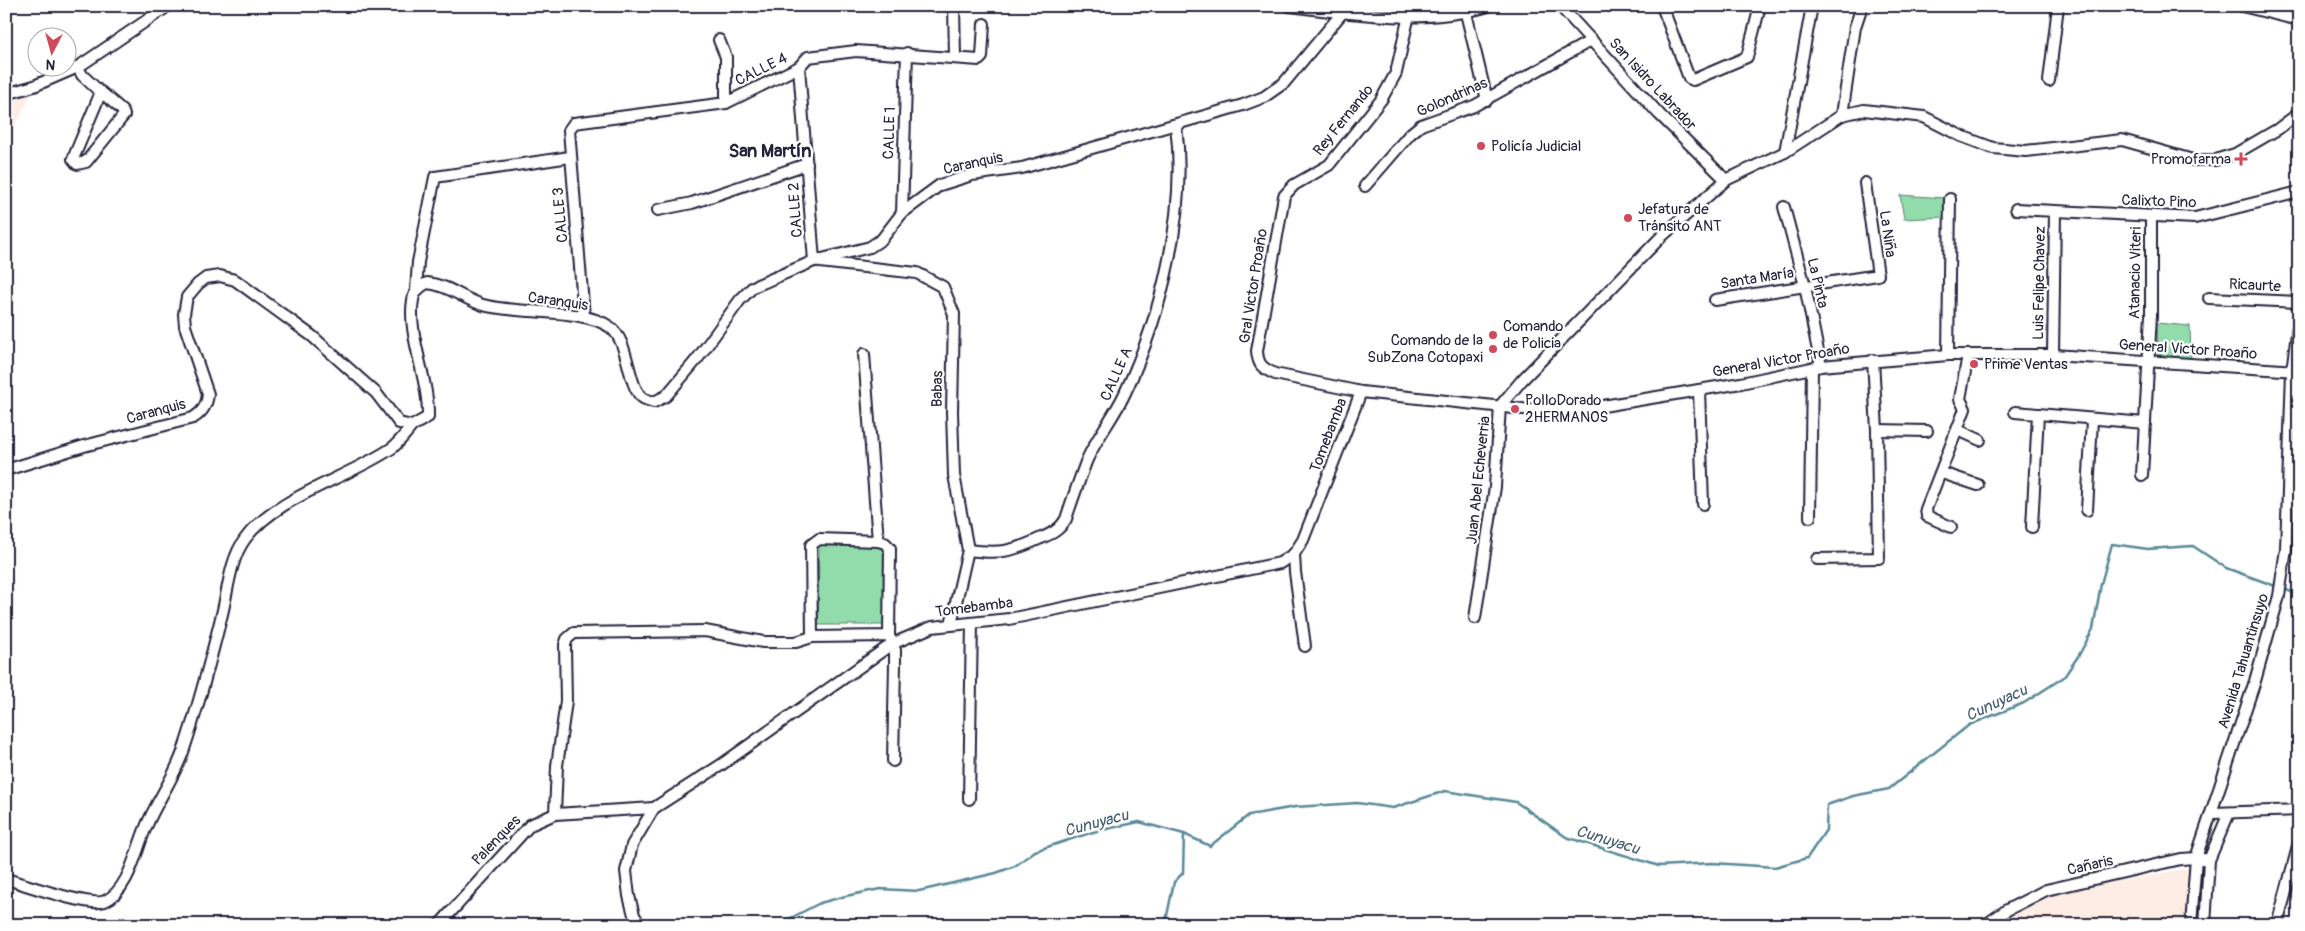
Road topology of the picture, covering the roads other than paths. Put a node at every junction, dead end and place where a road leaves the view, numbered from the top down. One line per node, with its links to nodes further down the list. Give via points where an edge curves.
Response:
1 (168, 6): 22 (street)
2 (954, 6): 21 (street)
3 (1289, 6): 13 (street)
4 (1488, 6): 14 (street)
5 (1560, 6): 19 (street, San Isidro Labrador)
6 (1662, 6): 7 (street, via 1692,80 1747,57)
7 (1760, 6)
8 (1812, 6): 34 (street)
9 (1862, 6): 31 (street, via 1855,28)
10 (2058, 6): 25 (street)
11 (2242, 6): 16 (street)
12 (1422, 10): 14 (street); 15 (street)
13 (1342, 13): 15 (street); 33 (street, Caranquis, via 1284,83 1264,97)
14 (1466, 13): 28 (street)
15 (1409, 16): 41 (street, Rey Fernando, via 1396,72 1381,100 1329,165 1294,185)
16 (2299, 20)
17 (984, 24): 21 (street, CALLE 4, via 982,57 976,60)
18 (720, 40): 29 (street, via 726,57)
19 (1592, 40): 28 (street, Golondrinas); 37 (street, San Isidro Labrador, via 1659,114)
20 (907, 53): 21 (street, CALLE 4); 23 (street, CALLE 4, via 856,51 808,57); 47 (street, CALLE 1)
21 (955, 57)
22 (78, 67): 26 (street, via 85,79)
23 (799, 67): 29 (street, CALLE 4); 36 (street, CALLE 2)
24 (53, 78): 27 (street)
25 (2049, 81)
26 (101, 92): 26 (street, via 74,159 77,164 86,162 124,117 122,110)
27 (6, 94)
28 (1486, 100): 39 (street, Golondrinas, via 1421,125)
29 (726, 103): 32 (street, CALLE 4)
30 (2299, 113): 31 (street, via 2235,154 2215,160 2192,160 2122,140 2026,151 1992,148 1924,117 1864,110)
31 (1842, 115): 34 (street, Juan Abel Echeverria)
32 (585, 121): 35 (street, CALLE 3, via 569,128)
33 (1176, 124): 47 (street, Caranquis, via 1022,168 955,180 940,185); 87 (street, CALLE A, via 1176,219 1153,322 1125,394 1086,461 1066,519 1054,533 1016,550)
34 (1785, 152): 37 (street, Juan Abel Echeverria)
35 (570, 157): 51 (street, via 435,177 418,262); 55 (street, CALLE 3)
36 (807, 164): 45 (street, via 692,203); 49 (street, CALLE 2)
37 (1726, 180): 67 (street, Juan Abel Echeverria, via 1661,237)
38 (1865, 183): 50 (street, La Niña, via 1878,275)
39 (1365, 186)
40 (2299, 192): 48 (street, Calixto Pino, via 2203,217)
41 (1284, 196): 66 (street, Gral Victor Proaño, via 1257,351 1258,362 1275,374)
42 (1950, 199): 58 (street)
43 (1784, 207): 50 (street, La Pinta)
44 (2016, 209): 46 (street, Calixto Pino)
45 (658, 210)
46 (2055, 212): 48 (street, Calixto Pino); 60 (street, Luis Felipe Chavez)
47 (902, 213): 49 (street, Caranquis, via 882,239 870,247)
48 (2151, 216): 62 (street, Atanacio Viteri, via 2151,315)
49 (814, 261): 55 (street, Caranquis, via 746,293 686,374 666,396 654,402 643,398 637,389 614,331); 87 (street, Babas, via 917,273 943,287 951,301 954,314 954,475)
50 (1804, 286): 53 (street, Santa María); 63 (street, La Pinta)
51 (416, 291): 55 (street, Caranquis, via 427,283 437,284 483,305); 72 (street, via 412,299 412,319 428,399 428,417)
52 (2209, 298): 54 (street, Ricaurte)
53 (1715, 300)
54 (2299, 302)
55 (584, 317)
56 (2299, 318): 64 (street, Avenida Tahuantinsuyo)
57 (864, 354): 86 (street)
58 (1948, 355): 59 (street, General Victor Proaño); 61 (street, General Victor Proaño)
59 (1968, 355): 60 (street, General Victor Proaño); 74 (street, via 1960,399 1965,409)
60 (2053, 355): 62 (street, General Victor Proaño)
61 (1873, 360): 63 (street, General Victor Proaño); 73 (street)
62 (2147, 361): 64 (street, General Victor Proaño); 71 (street, Atanacio Viteri)
63 (1816, 367): 65 (street, General Victor Proaño); 83 (street, La Pinta)
64 (2296, 371): 100 (street, Avenida Tahuantinsuyo, via 2279,596 2266,647)
65 (1698, 390): 67 (street, General Victor Proaño, via 1579,410); 81 (street)
66 (1361, 392): 67 (street, General Victor Proaño); 88 (street, Tomebamba, via 1303,540)
67 (1500, 406): 90 (street, Juan Abel Echeverria, via 1495,487)
68 (2014, 412): 69 (street)
69 (2038, 414): 70 (street); 85 (street)
70 (2092, 420): 71 (street); 82 (street)
71 (2145, 423): 79 (street, Atanacio Viteri)
72 (412, 426): 77 (street, Caranquis, via 399,423 376,394 312,336 235,280 220,276 206,278 198,284 187,296 185,306 185,326 208,394 200,414); 106 (street, via 393,448 298,498 261,522 244,540 234,564 184,750 116,894 103,902 86,902)
73 (1877, 430): 75 (street); 89 (street, via 1879,558)
74 (1958, 430): 76 (street); 78 (street)
75 (1928, 431)
76 (1980, 440)
77 (6, 470)
78 (1942, 473): 80 (street); 84 (street, via 1926,509 1927,516)
79 (2142, 475)
80 (1978, 485)
81 (1703, 504)
82 (2088, 510)
83 (1810, 517)
84 (1951, 526)
85 (2032, 527)
86 (878, 542): 93 (street, via 814,541 811,546); 94 (street, via 888,545 891,553)
87 (968, 550): 92 (street, Babas)
88 (1294, 554): 91 (street, Tomebamba, via 1280,563 1074,607); 95 (street)
89 (1817, 560)
90 (1474, 618)
91 (972, 623): 92 (street, Tomebamba); 97 (street)
92 (951, 624): 94 (street, Tomebamba)
93 (812, 637): 94 (street); 102 (street, via 796,642 763,642 705,631 574,633 566,639 565,645 566,701 558,757)
94 (890, 640): 96 (street, via 895,650); 98 (street, Tomebamba, via 721,765)
95 (1305, 646)
96 (893, 761)
97 (968, 798)
98 (654, 808): 102 (street, Palenques); 108 (street, Tomebamba, via 632,845 626,871 629,896)
99 (2299, 810): 101 (street)
100 (2212, 813): 101 (street); 104 (street, Avenida Tahuantinsuyo)
101 (2229, 813): 105 (street)
102 (555, 814): 107 (street, Palenques, via 530,825)
103 (2299, 843): 112 (street)
104 (2196, 858): 105 (street, Cañaris); 109 (street, Cañaris, via 2046,890); 110 (street, Avenida Tahuantinsuyo)
105 (2209, 860): 111 (street)
106 (6, 879)
107 (439, 925)
108 (640, 925)
109 (1985, 925)
110 (2191, 925)
111 (2205, 925)
112 (2277, 925)

